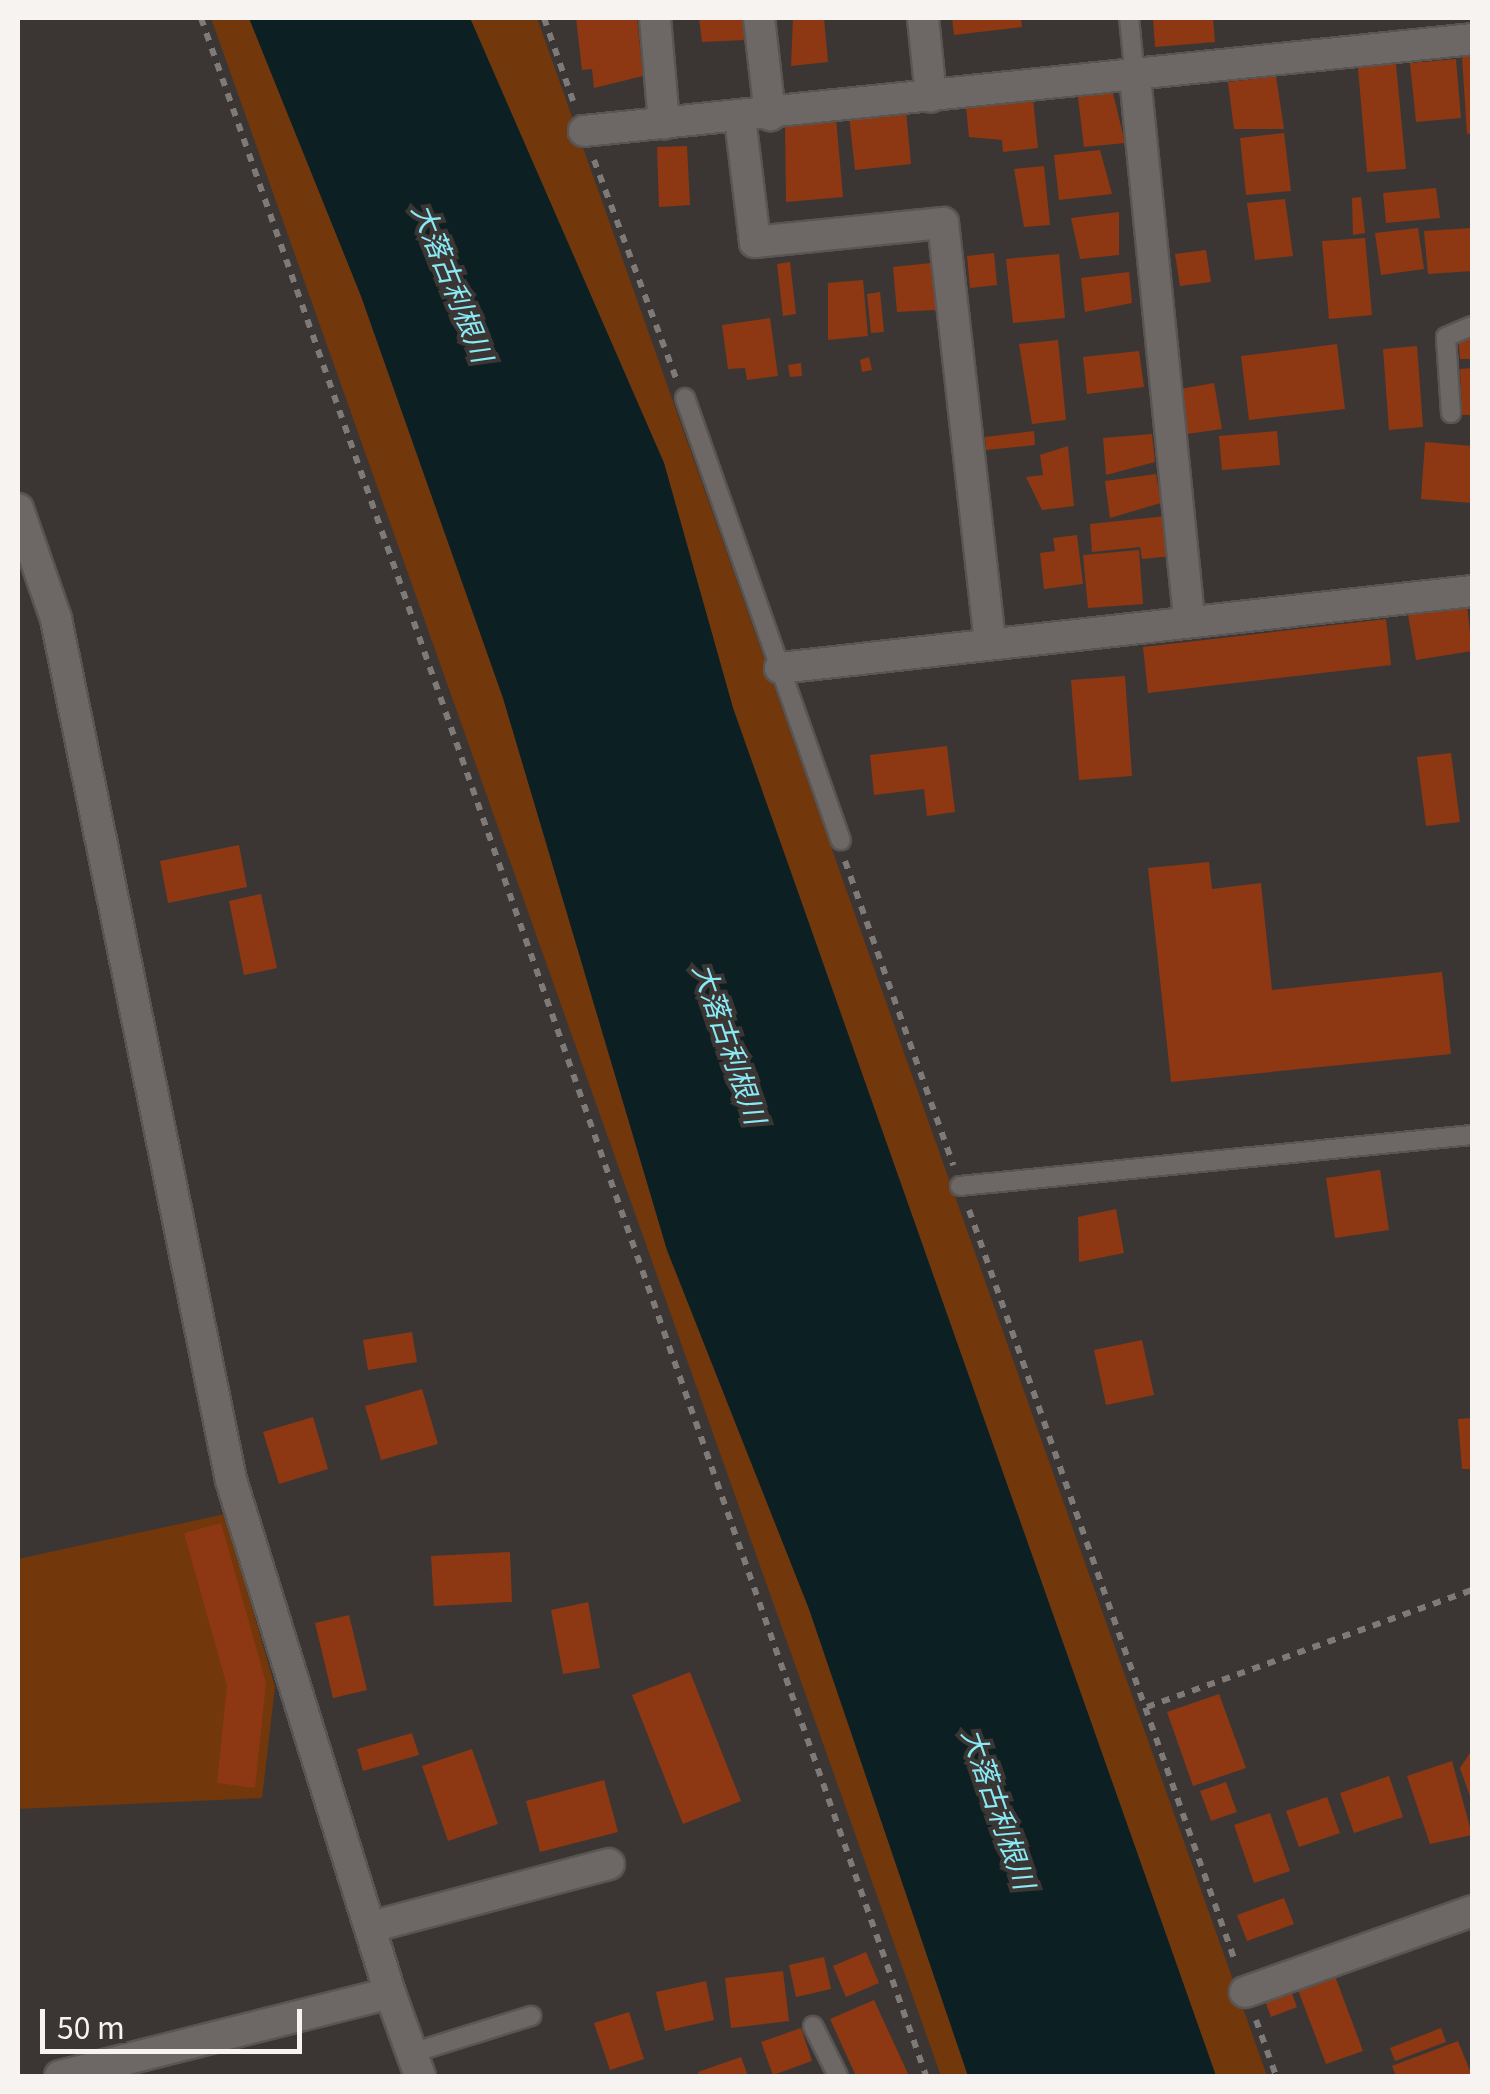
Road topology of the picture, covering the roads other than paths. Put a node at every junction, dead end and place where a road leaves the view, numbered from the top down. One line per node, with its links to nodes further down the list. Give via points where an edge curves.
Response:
1 (655, 18): 9 (street)
2 (759, 18): 8 (street)
3 (923, 18): 7 (street)
4 (1130, 18): 6 (lane)
5 (1472, 39): 6 (street)
6 (1135, 77): 7 (street); 16 (street)
7 (931, 97): 8 (street)
8 (755, 116): 9 (street); 17 (street, via 755,242 943,223)
9 (664, 124): 10 (street)
10 (584, 131)
11 (1472, 326): 13 (lane, via 1446,337)
12 (685, 398): 18 (lane)
13 (1451, 413)
14 (18, 509): 24 (street, via 56,619 231,1480)
15 (1472, 591): 16 (street)
16 (1189, 618): 17 (street)
17 (990, 639): 18 (street)
18 (780, 668): 19 (lane)
19 (841, 840)
20 (1472, 1134): 21 (lane)
21 (960, 1186)
22 (609, 1864): 24 (street)
23 (1472, 1911): 25 (street)
24 (371, 1928): 26 (street)
25 (1245, 1992)
26 (390, 1993): 29 (street); 30 (street)
27 (531, 2016): 29 (lane)
28 (813, 2026): 31 (lane)
29 (416, 2065)
30 (60, 2076)
31 (838, 2076)

